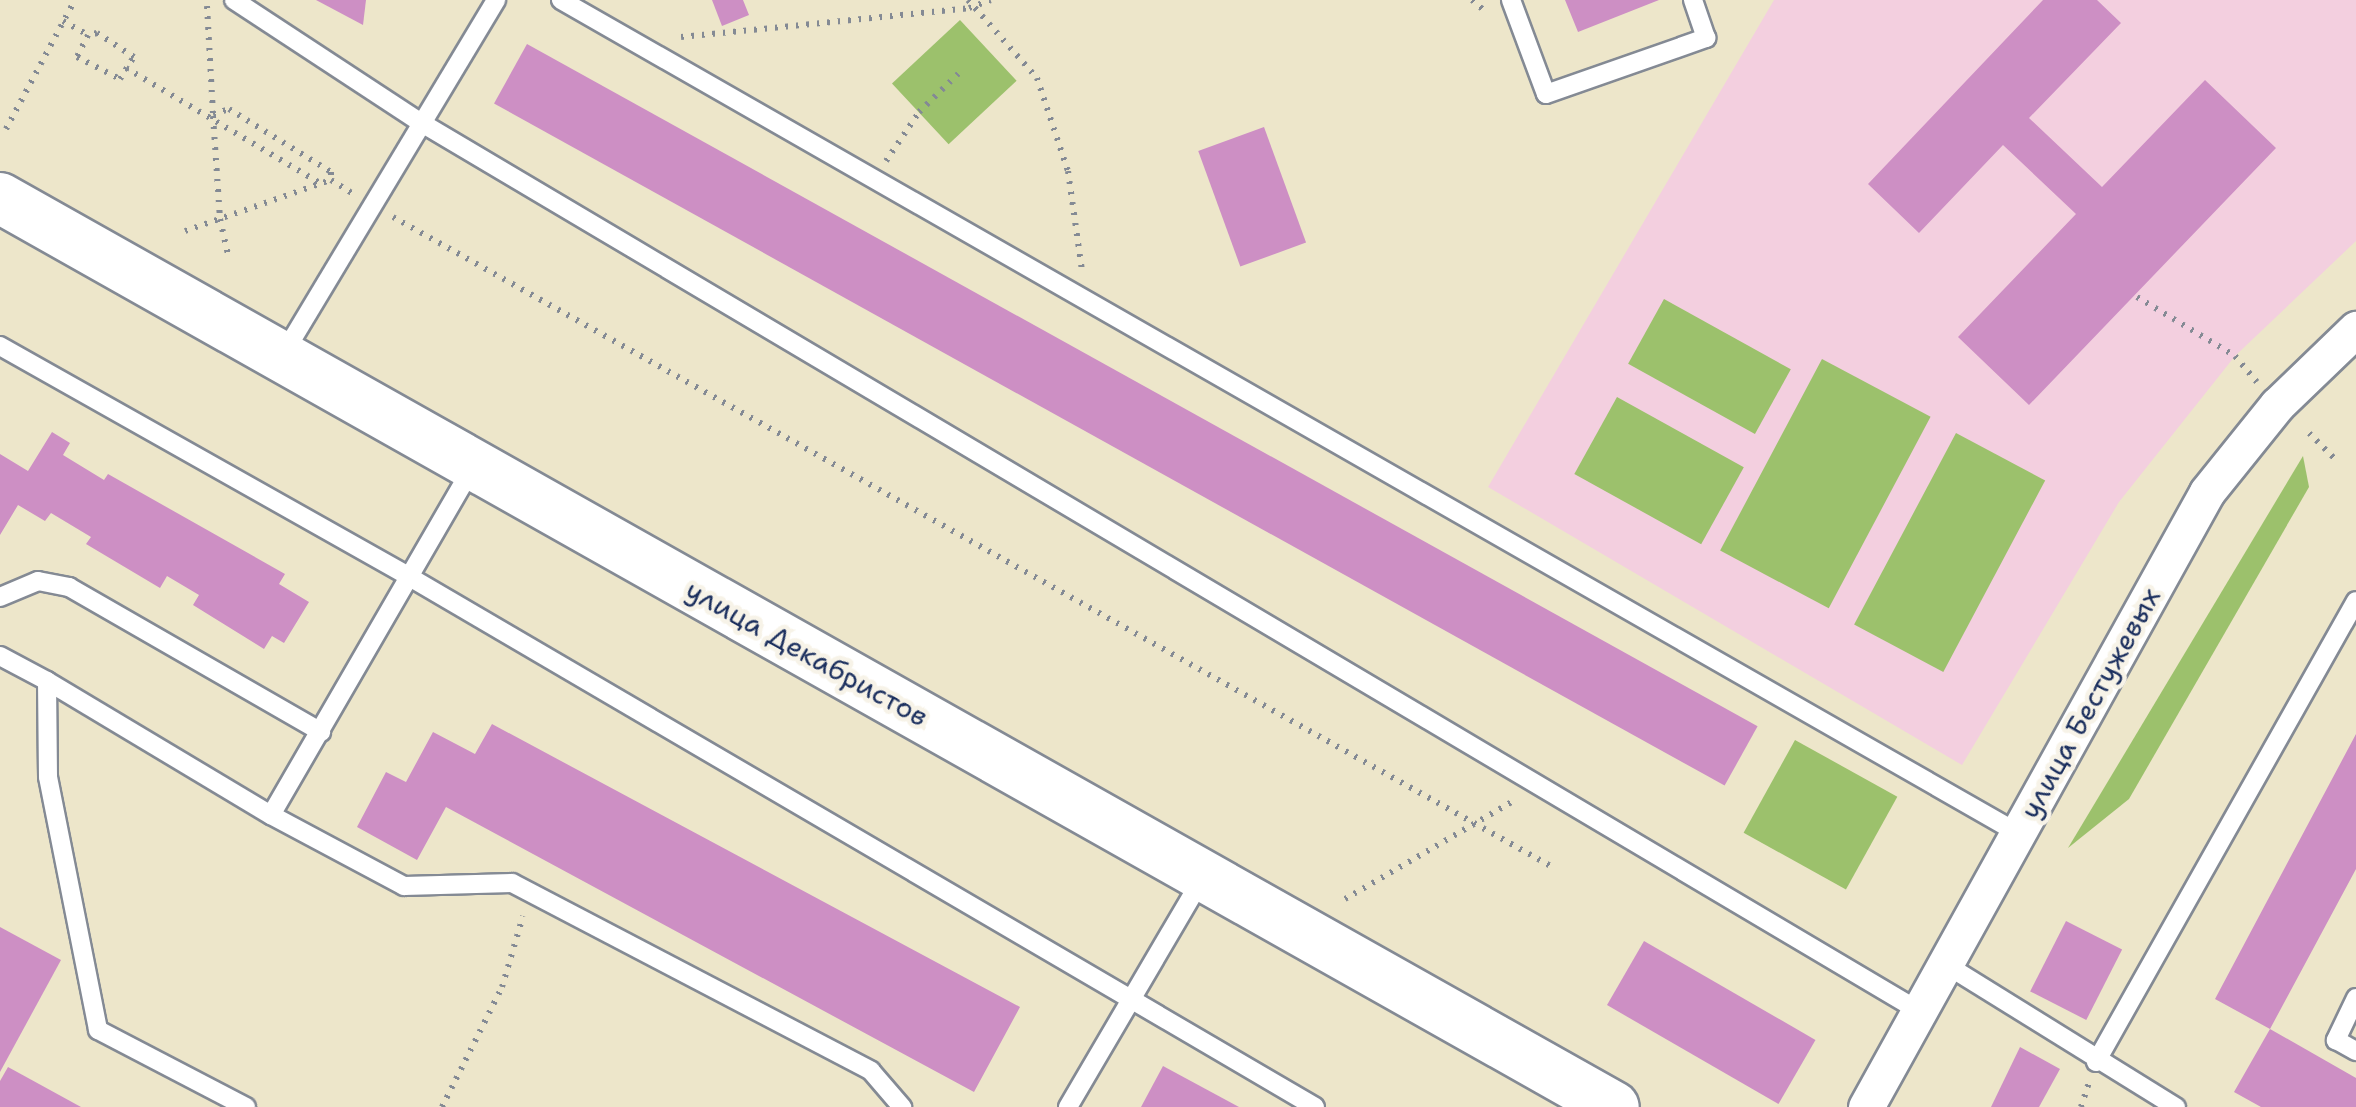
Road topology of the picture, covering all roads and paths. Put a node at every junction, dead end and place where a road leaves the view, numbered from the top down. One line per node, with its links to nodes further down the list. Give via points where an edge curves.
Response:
1 (74, 0): 10 (path)
2 (206, 0): 15 (path)
3 (234, 0): 16 (lane)
4 (496, 0): 16 (lane)
5 (561, 0): 12 (lane)
6 (991, 0): 9 (path)
7 (1511, 0): 8 (lane, via 1546,94 1706,38)
8 (1693, 0)
9 (969, 4): 12 (path); 27 (path, via 1037,78 1068,171)
10 (63, 21): 11 (path); 17 (path)
11 (88, 35): 13 (path, via 134,56); 13 (path, via 77,56 120,79)
12 (630, 42): 18 (lane)
13 (126, 68): 15 (path)
14 (962, 70): 18 (path, via 919,112)
15 (213, 114): 19 (path, via 230,109 331,172); 20 (path); 23 (path)
16 (420, 122): 22 (lane); 41 (lane)
17 (6, 129)
18 (875, 178): 27 (lane)
19 (331, 180): 20 (path); 22 (path)
20 (320, 184): 23 (path)
21 (0, 198): 30 (main road, улица Декабристов)
22 (371, 205): 30 (lane); 43 (path)
23 (220, 219): 24 (path); 25 (path)
24 (185, 231)
25 (229, 259)
26 (2137, 297): 31 (path, via 2235,356)
27 (1086, 300): 44 (lane)
28 (2356, 329): 44 (street, улица Бестужевых, via 2277,405 2207,492)
29 (0, 346): 35 (lane)
30 (284, 354): 34 (main road, улица Декабристов)
31 (2261, 386)
32 (2309, 433): 33 (path)
33 (2334, 458)
34 (473, 465): 35 (lane); 46 (main road, улица Декабристов)
35 (413, 579): 40 (lane); 51 (lane)
36 (0, 596): 40 (lane, via 38,581 68,587)
37 (2356, 601): 54 (lane)
38 (2, 662): 39 (lane)
39 (47, 680): 42 (lane); 55 (lane, via 48,777 98,1030)
40 (321, 732): 42 (lane)
41 (1540, 786): 43 (path); 52 (lane)
42 (272, 815): 47 (lane, via 404,886 477,879 512,883)
43 (1473, 824): 45 (path); 48 (path)
44 (2018, 832): 49 (street, улица Бестужевых)
45 (1552, 868)
46 (1204, 876): 51 (lane); 60 (main road, улица Декабристов)
47 (530, 893): 56 (path, via 502,987); 57 (lane, via 871,1072)
48 (1345, 899)
49 (1945, 964): 52 (street, улица Бестужевых); 54 (lane)
50 (2356, 998): 53 (lane, via 2336,1040)
51 (1132, 1002): 58 (lane); 59 (lane)
52 (1919, 1010): 61 (street, улица Бестужевых)
53 (2356, 1051)
54 (2096, 1062): 62 (lane)
55 (246, 1107)
56 (442, 1107)
57 (902, 1107)
58 (1068, 1107)
59 (1315, 1107)
60 (1614, 1107)
61 (1866, 1107)
62 (2176, 1107)

